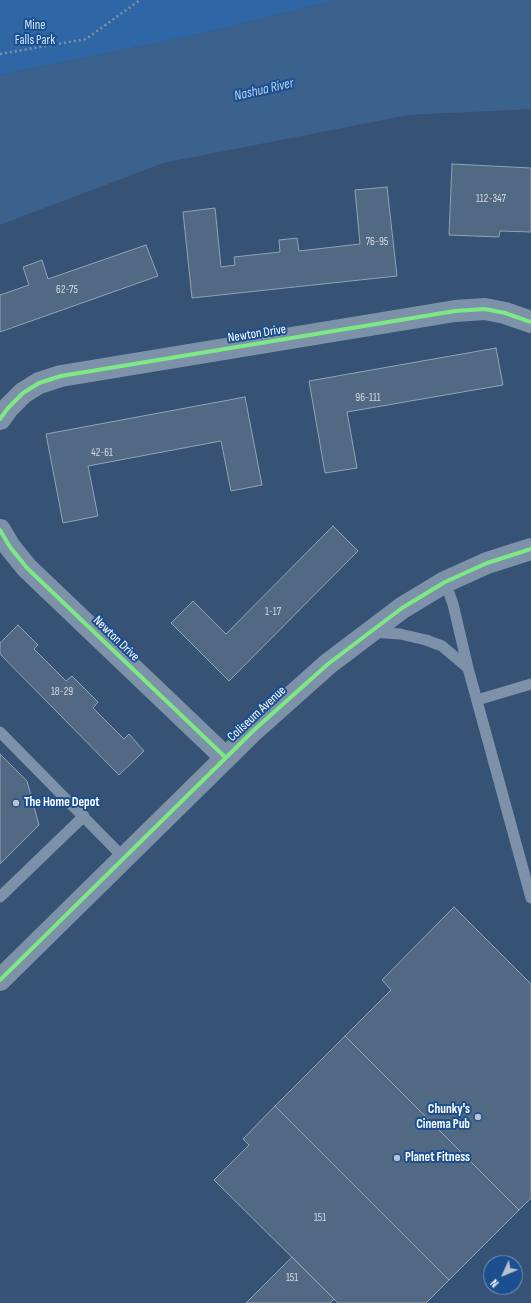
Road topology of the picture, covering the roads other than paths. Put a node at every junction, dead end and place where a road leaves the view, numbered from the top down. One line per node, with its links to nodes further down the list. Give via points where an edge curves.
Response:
1 (531, 322): 2 (street, Newton Drive, via 485,309 455,311 62,376 39,383 23,394)
2 (0, 419)
3 (0, 530): 11 (street, Newton Drive, via 27,568)
4 (531, 549): 5 (street, Coliseum Avenue, via 487,563)
5 (445, 582): 6 (street, Coliseum Avenue); 7 (lane, via 453,604)
6 (369, 632): 7 (lane, via 400,634 426,640 442,646); 11 (street, Coliseum Avenue, via 289,697)
7 (468, 668): 9 (lane)
8 (531, 684): 9 (lane)
9 (477, 700): 15 (lane)
10 (0, 732): 12 (lane)
11 (225, 757): 13 (street, Coliseum Avenue)
12 (84, 816): 13 (lane); 14 (lane)
13 (124, 857): 16 (street, Coliseum Avenue)
14 (0, 897)
15 (531, 898)
16 (0, 980)

